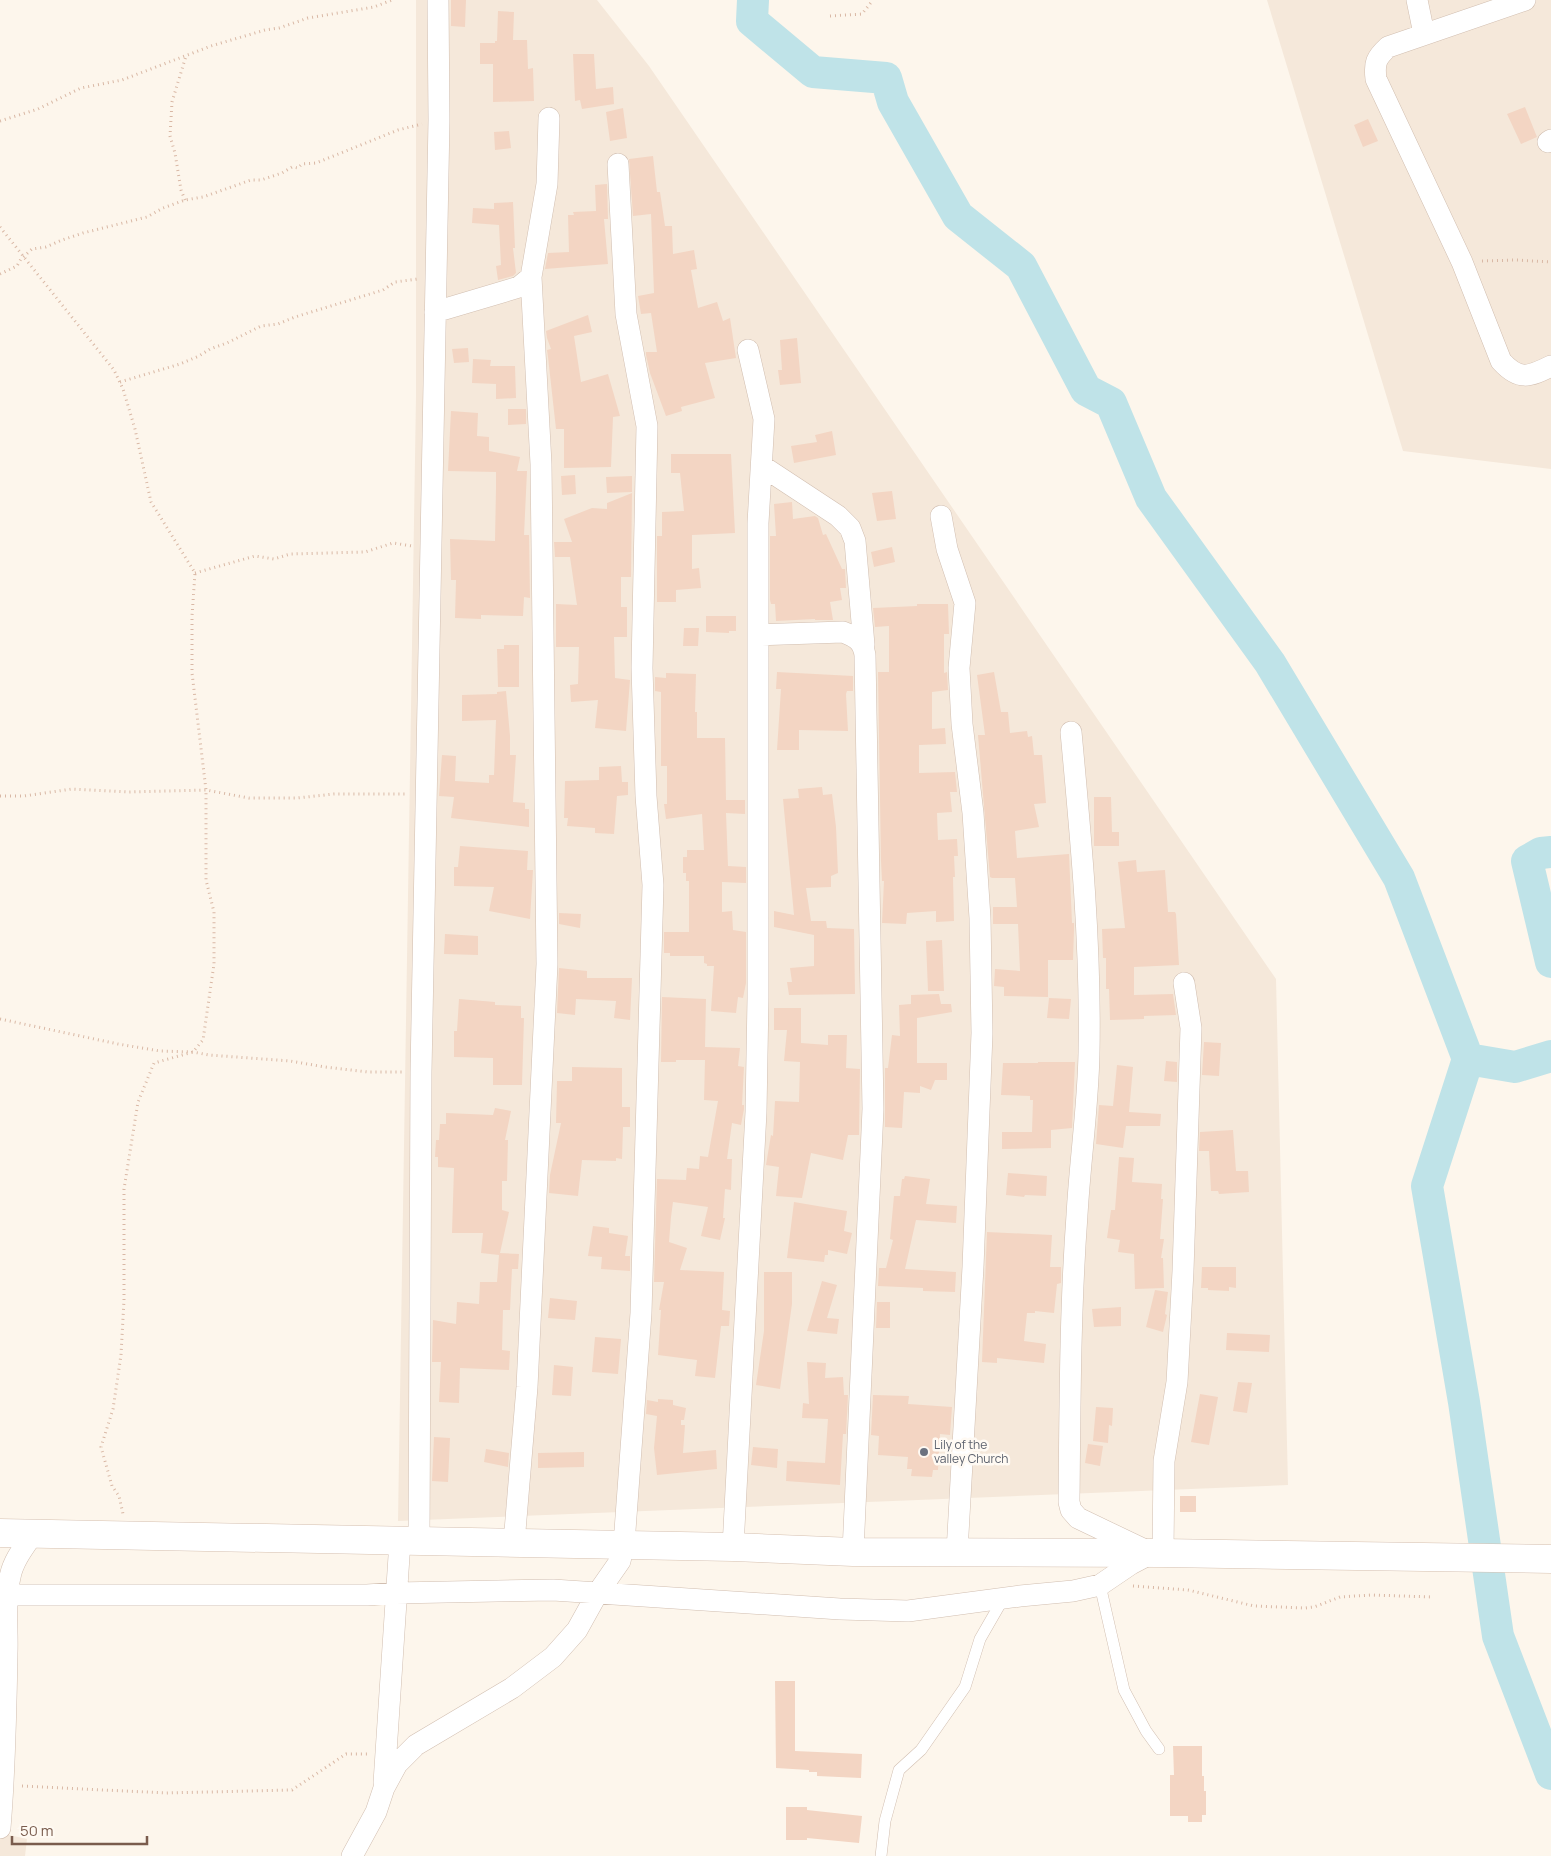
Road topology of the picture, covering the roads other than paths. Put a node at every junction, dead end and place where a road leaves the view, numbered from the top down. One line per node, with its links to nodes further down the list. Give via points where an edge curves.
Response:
1 (438, 0): 8 (street, via 439,120)
2 (1417, 0): 4 (street)
3 (1525, 0): 4 (street)
4 (1424, 34): 10 (street, via 1388,47 1378,56 1376,79 1462,262 1501,362 1511,372 1524,376)
5 (549, 118): 7 (street, via 547,184)
6 (618, 164): 21 (street, via 626,314 647,426 642,668 653,885 641,1313)
7 (531, 277): 8 (street, via 519,287); 20 (street, via 541,464 547,964 527,1387)
8 (434, 312): 19 (street)
9 (748, 350): 11 (street, via 764,419)
10 (1551, 366)
11 (762, 466): 13 (street, via 758,523); 14 (street, via 838,516 850,528 855,541)
12 (941, 516): 24 (street, via 965,603 958,668 973,813 982,1032 974,1267)
13 (758, 635): 14 (street, via 843,632); 22 (street, via 756,1112)
14 (864, 645): 23 (street, via 873,1110)
15 (1070, 732): 25 (street, via 1086,887 1089,1054 1071,1330 1069,1502 1078,1518)
16 (1184, 983): 25 (street, via 1191,1028 1177,1382 1164,1460)
17 (0, 1533): 18 (main road)
18 (33, 1534): 19 (main road); 30 (street, via 16,1560)
19 (410, 1541): 20 (main road); 28 (street)
20 (514, 1543): 21 (main road)
21 (624, 1544): 22 (main road); 29 (street, via 620,1561)
22 (733, 1547): 23 (main road)
23 (853, 1552): 24 (main road)
24 (957, 1552): 25 (main road)
25 (1157, 1553): 26 (main road); 27 (street, via 1131,1564)
26 (1541, 1558)
27 (1108, 1581): 31 (street, via 1073,1591); 32 (lane, via 1124,1690)
28 (396, 1592): 29 (street, via 553,1590); 30 (street, via 367,1595); 33 (street)
29 (596, 1594): 31 (street, via 880,1611 916,1610); 33 (street, via 577,1630 553,1657 512,1688 416,1745 397,1764)
30 (3, 1595): 34 (street, via 7,1644)
31 (1003, 1598): 36 (lane, via 980,1639 965,1688 921,1750 900,1770 886,1821)
32 (1159, 1749)
33 (384, 1788): 35 (street, via 376,1812)
34 (0, 1828)
35 (352, 1856)
36 (882, 1856)

